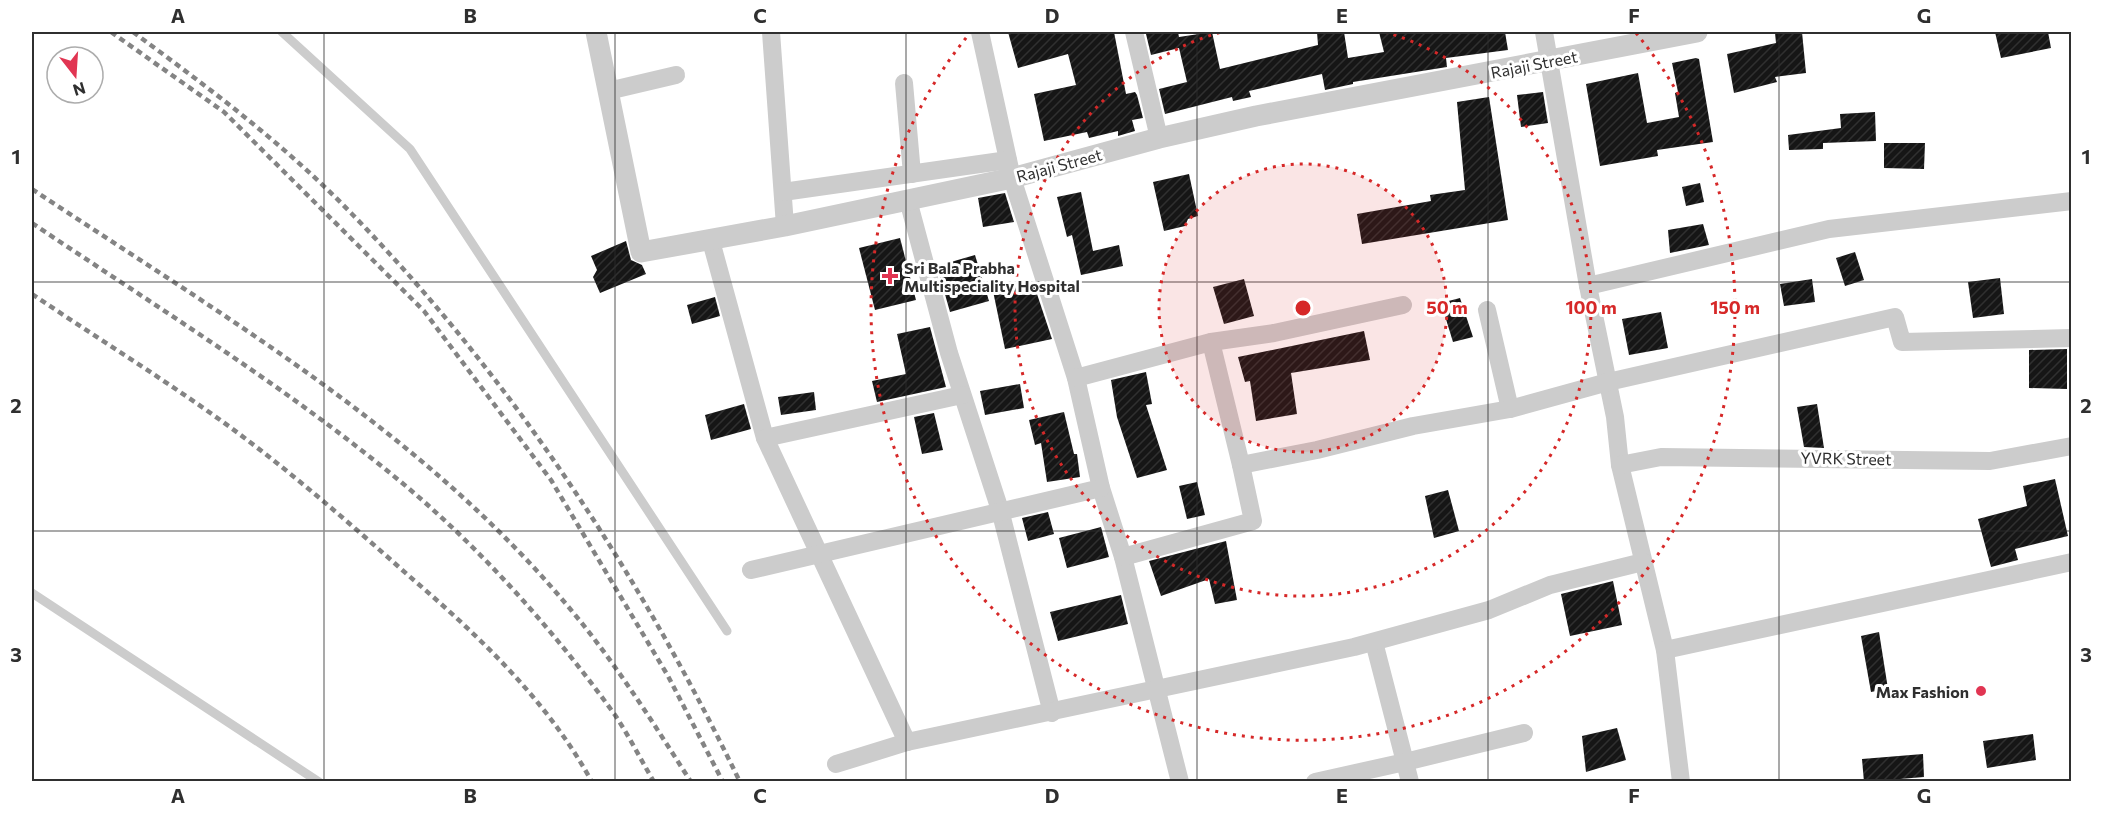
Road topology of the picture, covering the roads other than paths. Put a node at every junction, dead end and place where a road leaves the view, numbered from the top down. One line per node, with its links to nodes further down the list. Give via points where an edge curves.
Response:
1 (282, 32): 41 (lane, via 410,149)
2 (596, 32): 11 (street, Rajaji Street)
3 (771, 32): 15 (street)
4 (980, 32): 13 (street)
5 (1134, 32): 12 (street)
6 (1544, 32): 8 (street)
7 (1697, 32): 8 (street, Rajaji Street)
8 (1550, 62): 12 (street, Rajaji Street, via 1256,116); 20 (street)
9 (676, 75): 11 (street)
10 (904, 83): 14 (street)
11 (608, 91): 19 (street, Rajaji Street, via 641,252)
12 (1159, 138): 13 (street, Rajaji Street)
13 (1010, 169): 14 (street); 16 (street, Rajaji Street); 25 (street)
14 (912, 174): 15 (street)
15 (783, 192): 18 (street)
16 (908, 200): 18 (street, Rajaji Street); 27 (street)
17 (2072, 201): 20 (street, via 1828,229)
18 (785, 226): 19 (street, Rajaji Street)
19 (711, 241): 29 (street)
20 (1588, 286): 26 (street)
21 (1403, 306): 24 (street)
22 (1487, 310): 28 (street)
23 (2072, 338): 26 (street, via 1902,342 1894,317)
24 (1211, 342): 25 (street); 31 (street)
25 (1076, 378): 33 (street)
26 (1608, 382): 28 (street); 32 (street)
27 (962, 395): 29 (street); 34 (street)
28 (1510, 409): 31 (street, via 1413,426)
29 (765, 438): 35 (street)
30 (2072, 446): 32 (street, YVRK Street, via 1990,461 1661,457)
31 (1240, 465): 36 (street, via 1253,521)
32 (1620, 465): 37 (street)
33 (1101, 488): 34 (street); 36 (street)
34 (1000, 510): 35 (street); 45 (street)
35 (820, 554): 39 (street); 47 (street)
36 (1123, 556): 44 (street)
37 (1643, 562): 42 (street, via 1550,585 1489,610); 43 (street)
38 (2072, 562): 43 (street)
39 (751, 570)
40 (32, 594): 50 (lane)
41 (727, 631)
42 (1374, 642): 44 (street); 48 (street)
43 (1665, 650): 54 (street)
44 (1157, 689): 45 (street); 51 (street)
45 (1052, 713): 47 (street)
46 (1524, 733): 48 (street)
47 (907, 742): 49 (street)
48 (1405, 762): 52 (street); 53 (street)
49 (836, 764)
50 (319, 782)
51 (1180, 782)
52 (1315, 782)
53 (1410, 782)
54 (1681, 782)

